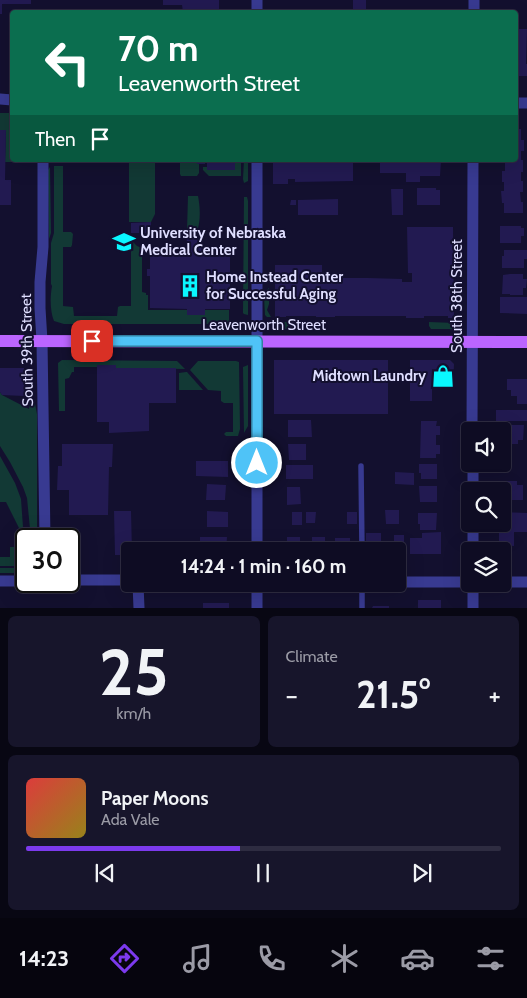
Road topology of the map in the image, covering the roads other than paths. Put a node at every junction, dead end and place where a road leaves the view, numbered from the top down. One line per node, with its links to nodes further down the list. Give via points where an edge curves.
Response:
1 (43, 162): 5 (street, South 39th Street)
2 (257, 162): 6 (street)
3 (473, 162): 7 (street, South 38th Street)
4 (0, 341): 5 (main road, Leavenworth Street)
5 (42, 341): 6 (main road, Leavenworth Street); 11 (street, South 39th Street)
6 (257, 341): 7 (main road, Leavenworth Street); 12 (street)
7 (472, 342): 8 (main road, Leavenworth Street); 9 (street, South 38th Street)
8 (527, 342)
9 (472, 422)
10 (362, 466): 13 (lane)
11 (45, 528)
12 (257, 542)
13 (362, 542)
14 (80, 580): 15 (street)
15 (121, 580)
16 (0, 581): 17 (street)
17 (15, 581)
18 (406, 582): 19 (street)
19 (461, 582)
20 (511, 582): 21 (street)
21 (527, 582)
22 (138, 592): 26 (street)
23 (257, 592): 27 (street)
24 (362, 592): 28 (lane)
25 (473, 592): 29 (street)
26 (139, 608)
27 (257, 608)
28 (362, 608)
29 (473, 608)

